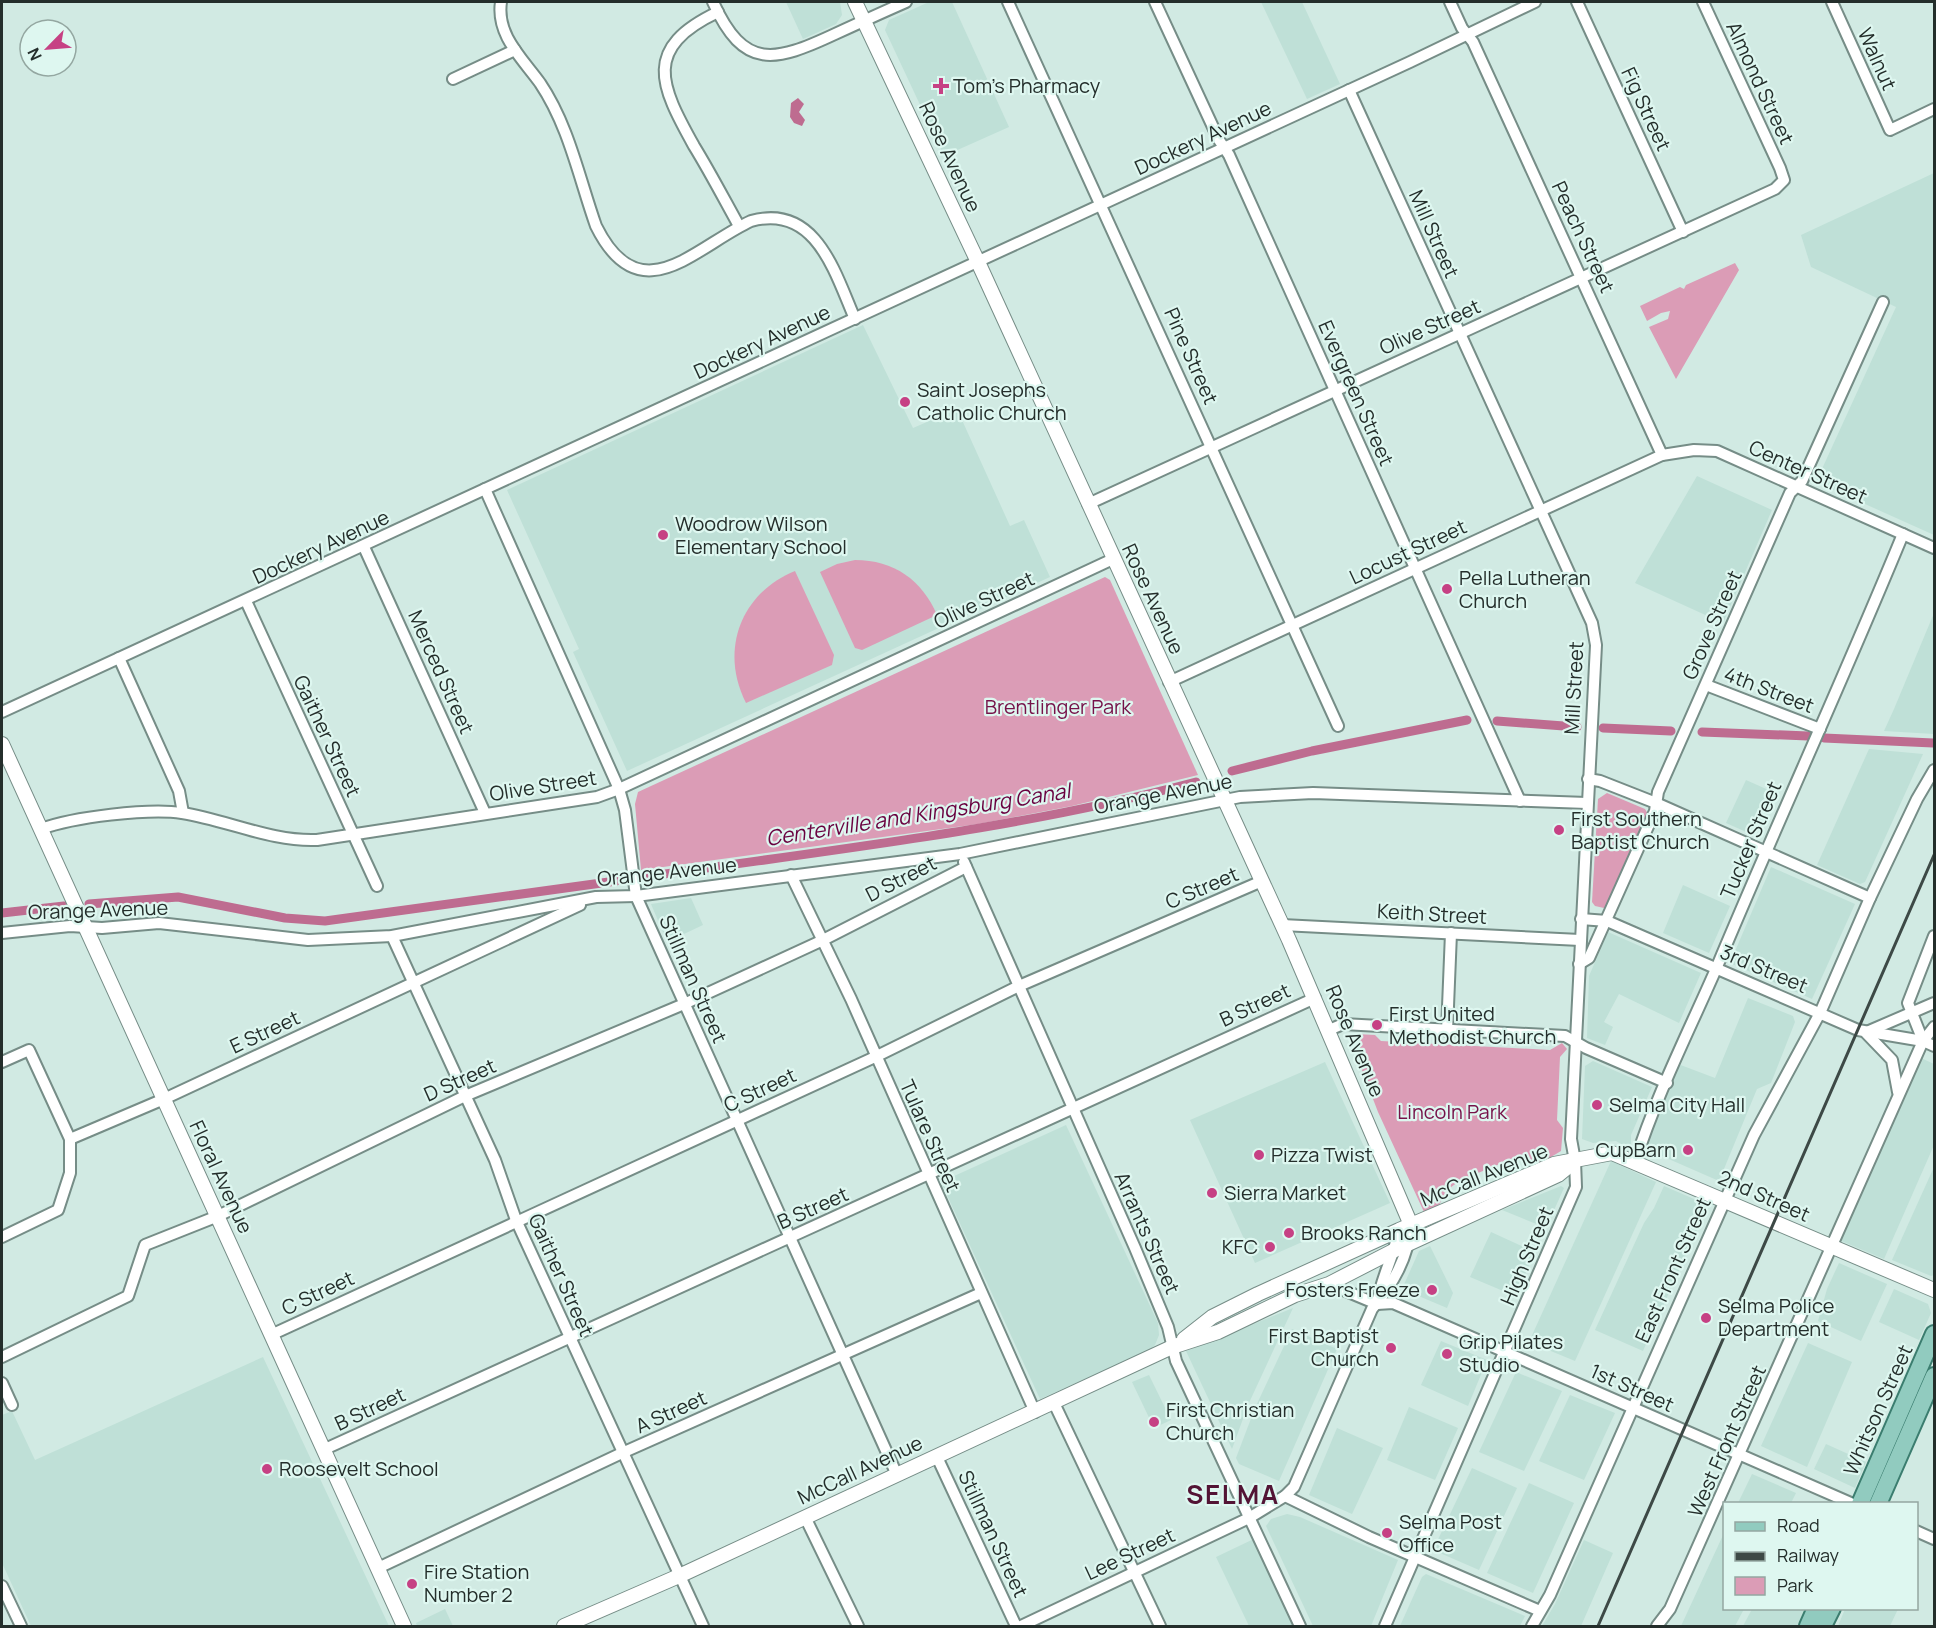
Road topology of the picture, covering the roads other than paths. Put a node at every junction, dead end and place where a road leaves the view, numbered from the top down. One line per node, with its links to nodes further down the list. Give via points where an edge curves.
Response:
1 (501, 2): 14 (street, via 501,23)
2 (855, 2): 12 (street, Rose Avenue)
3 (906, 2): 12 (street)
4 (1008, 2): 20 (street, Pine Street)
5 (1155, 2): 18 (street, Evergreen Street)
6 (1450, 2): 13 (street, Peach Street)
7 (1535, 2): 13 (street, Dockery Avenue)
8 (1577, 2): 22 (street, Fig Street)
9 (1703, 2): 19 (street, Almond Street)
10 (1832, 2): 17 (street, Walnut, via 1890,130)
11 (715, 7): 12 (street, via 736,40 756,52 771,55 794,52); 21 (street, via 679,36 666,60 664,79 673,108)
12 (864, 20): 23 (street, Rose Avenue)
13 (1468, 35): 16 (street, Dockery Avenue); 24 (street, Peach Street)
14 (515, 50): 15 (street); 21 (street, via 557,113 596,226 617,256 644,269 670,268)
15 (453, 79)
16 (1349, 90): 18 (street, Dockery Avenue); 27 (street, Mill Street)
17 (1935, 109)
18 (1224, 147): 20 (street, Dockery Avenue); 28 (street, Evergreen Street)
19 (1784, 180): 22 (street, Olive Street, via 1775,189)
20 (1102, 204): 23 (street, Dockery Avenue); 29 (street, Pine Street)
21 (739, 226): 26 (street, via 773,217 804,229 823,249)
22 (1683, 232): 24 (street, Olive Street)
23 (978, 262): 26 (street, Dockery Avenue); 33 (street, Rose Avenue)
24 (1582, 278): 27 (street, Olive Street); 30 (street, Peach Street)
25 (1883, 302): 31 (street, Grove Street)
26 (855, 319): 32 (street, Dockery Avenue)
27 (1460, 333): 28 (street, Olive Street); 34 (street, Mill Street)
28 (1335, 390): 29 (street, Olive Street); 39 (street, Evergreen Street)
29 (1212, 447): 33 (street, Olive Street); 41 (street, Pine Street)
30 (1662, 455): 31 (street, Center Street, via 1717,451); 34 (street, Locust Street)
31 (1796, 487): 35 (street, Center Street); 44 (street, Grove Street)
32 (485, 489): 36 (street, Dockery Avenue); 51 (street, Stillman Street)
33 (1088, 504): 38 (street, Rose Avenue)
34 (1540, 511): 39 (street, Locust Street); 50 (street, Mill Street, via 1595,634)
35 (1903, 534): 37 (street, Center Street); 47 (street, Tucker Street)
36 (364, 546): 40 (street, Dockery Avenue); 57 (street, Merced Street)
37 (1935, 548)
38 (1113, 559): 43 (street, Rose Avenue); 51 (street, Olive Street)
39 (1416, 568): 41 (street, Locust Street); 53 (street, Evergreen Street)
40 (246, 601): 42 (street, Dockery Avenue); 59 (street, Gaither Street)
41 (1293, 624): 43 (street, Locust Street); 46 (street, Pine Street)
42 (119, 658): 45 (street, Dockery Avenue); 56 (street, via 179,791)
43 (1169, 682): 52 (street, Rose Avenue)
44 (1706, 685): 47 (street, 4th Street); 54 (street, Grove Street)
45 (2, 712)
46 (1338, 726)
47 (1820, 729): 60 (street, Tucker Street)
48 (2, 744): 58 (street, Floral Avenue)
49 (1935, 770): 68 (street, East Front Street)
50 (1588, 779): 54 (street); 55 (street, Mill Street)
51 (620, 789): 57 (street, Olive Street, via 597,797); 66 (street, Stillman Street)
52 (1225, 800): 53 (street, Orange Avenue, via 1313,793); 61 (street, Orange Avenue); 64 (street, Rose Avenue)
53 (1520, 801): 55 (street, Orange Avenue)
54 (1656, 802): 60 (street); 70 (street, Grove Street)
55 (1587, 803): 69 (street, Mill Street)
56 (183, 813): 58 (street, Olive Street, via 115,815); 59 (street, Olive Street, via 295,839)
57 (485, 813): 59 (street, Olive Street)
58 (41, 829): 72 (street, Floral Avenue)
59 (353, 835): 65 (street, Gaither Street)
60 (1765, 852): 68 (street); 80 (street, Tucker Street)
61 (960, 854): 62 (street, Arrants Street); 63 (street, Orange Avenue)
62 (966, 867): 78 (street, D Street); 82 (street, Arrants Street)
63 (791, 875): 66 (street, Orange Avenue); 78 (street, Tulare Street)
64 (1262, 881): 71 (street, Rose Avenue); 82 (street, C Street)
65 (377, 886)
66 (636, 896): 67 (street, Orange Avenue); 85 (street, Stillman Street)
67 (596, 897): 75 (street, Orange Avenue); 81 (street, E Street)
68 (1870, 898): 86 (street, East Front Street)
69 (1581, 919): 70 (street, 3rd Street); 77 (street, Mill Street)
70 (1607, 921): 79 (street, Grove Street, via 1589,958); 80 (street, 3rd Street)
71 (1282, 925): 73 (street, Keith Street); 83 (street, Rose Avenue)
72 (86, 927): 74 (street, Orange Avenue); 75 (street, Orange Avenue, via 159,923 309,940); 100 (street, Floral Avenue)
73 (1451, 933): 77 (street, Keith Street); 90 (street)
74 (5, 934)
75 (392, 936): 81 (street, Gaither Street)
76 (1935, 936): 87 (street, via 1910,993)
77 (1580, 939): 79 (street, Mill Street)
78 (821, 941): 85 (street, D Street); 95 (street, Tulare Street)
79 (1579, 964): 92 (street, Mill Street)
80 (1716, 968): 86 (street, 3rd Street); 97 (street, Tucker Street)
81 (413, 982): 99 (street, Gaither Street); 100 (street, E Street)
82 (1019, 986): 95 (street, C Street); 101 (street, Arrants Street)
83 (1315, 998): 89 (street, Rose Avenue); 101 (street, B Street)
84 (1935, 1003): 87 (street)
85 (684, 1004): 99 (street, D Street); 102 (street, Stillman Street)
86 (1820, 1013): 91 (street, 3rd Street); 107 (street, East Front Street, via 1759,1125)
87 (1911, 1013): 91 (street); 93 (street)
88 (1935, 1027): 93 (street, West Front Street)
89 (1329, 1030): 90 (street, via 1343,1024); 110 (street, Rose Avenue)
90 (1447, 1031): 92 (street, via 1565,1036)
91 (1866, 1032): 93 (street, 3rd Street); 98 (street, via 1892,1059)
92 (1575, 1041): 97 (street); 104 (street, Mill Street, via 1571,1139)
93 (1923, 1041): 94 (street, 3rd Street); 98 (street, West Front Street)
94 (1935, 1046)
95 (875, 1057): 102 (street, C Street); 106 (street, Tulare Street)
96 (2, 1062): 103 (street, via 29,1050)
97 (1667, 1083): 105 (street, Tucker Street)
98 (1898, 1095): 114 (street, West Front Street)
99 (465, 1096): 108 (street, D Street); 109 (street, Gaither Street, via 495,1160)
100 (164, 1099): 103 (street, E Street); 108 (street, Floral Avenue)
101 (1072, 1109): 106 (street, B Street); 123 (street, Arrants Street, via 1168,1327)
102 (737, 1121): 109 (street, C Street); 112 (street, Stillman Street)
103 (70, 1139): 111 (street, via 70,1173 58,1210)
104 (1575, 1161): 105 (street, 2nd Street, via 1612,1153); 110 (street, McCall Avenue, via 1554,1164); 113 (street, McCall Avenue, via 1558,1175); 124 (street, High Street, via 1576,1187)
105 (1635, 1162): 107 (street, 2nd Street)
106 (928, 1175): 112 (street, B Street); 118 (street, Tulare Street)
107 (1725, 1199): 114 (street, 2nd Street); 131 (street, East Front Street)
108 (218, 1216): 120 (street, Floral Avenue); 126 (street, D Street, via 145,1245 128,1296)
109 (516, 1220): 120 (street, C Street); 122 (street, Gaither Street)
110 (1405, 1224): 113 (street); 115 (street); 123 (street, McCall Avenue, via 1221,1312)
111 (2, 1237)
112 (790, 1238): 122 (street, B Street); 125 (street, Stillman Street)
113 (1409, 1244): 115 (street, McCall Avenue); 119 (street, via 1389,1290)
114 (1833, 1247): 117 (street, 2nd Street); 135 (street, West Front Street)
115 (1395, 1250): 116 (street, McCall Avenue); 119 (street)
116 (1329, 1284): 119 (street, 1st Street); 123 (street, McCall Avenue, via 1295,1295 1218,1332)
117 (1935, 1290)
118 (981, 1293): 125 (street, A Street); 132 (street, Tulare Street)
119 (1377, 1304): 124 (street, 1st Street, via 1391,1303); 138 (street, via 1303,1470)
120 (273, 1334): 133 (street, Floral Avenue)
121 (1935, 1334): 140 (main road, Whitson Street)
122 (570, 1337): 133 (street, B Street); 134 (street, Gaither Street)
123 (1172, 1347): 129 (street, McCall Avenue); 143 (street, Arrants Street)
124 (1505, 1353): 131 (street, 1st Street); 146 (street, High Street)
125 (844, 1355): 134 (street, A Street); 137 (street, Stillman Street)
126 (2, 1357)
127 (1935, 1376): 141 (main road, Whitson Street)
128 (2, 1383): 130 (street)
129 (1054, 1403): 132 (street, McCall Avenue); 148 (street)
130 (12, 1405)
131 (1631, 1408): 135 (street, 1st Street); 153 (street, East Front Street)
132 (1035, 1413): 136 (street, McCall Avenue)
133 (325, 1449): 147 (street, Floral Avenue)
134 (622, 1453): 147 (street, A Street); 149 (street, Gaither Street)
135 (1741, 1455): 139 (street, 1st Street); 165 (street, West Front Street, via 1670,1609)
136 (937, 1457): 137 (street, McCall Avenue); 159 (street, Stillman Street)
137 (897, 1474): 142 (street, McCall Avenue)
138 (1285, 1496): 143 (street, Lee Street); 146 (street)
139 (1851, 1502)
140 (1860, 1502)
141 (1878, 1502)
142 (805, 1517): 149 (street, McCall Avenue); 158 (street)
143 (1249, 1518): 148 (street, Lee Street); 162 (street, Arrants Street)
144 (1918, 1531): 145 (street)
145 (1935, 1539)
146 (1415, 1557): 153 (street); 163 (street, High Street)
147 (378, 1568): 155 (street, Floral Avenue)
148 (1135, 1572): 160 (street, Lee Street); 161 (street)
149 (679, 1576): 156 (street, McCall Avenue); 157 (street, Gaither Street)
150 (2, 1586): 154 (street)
151 (1815, 1610): 166 (main road)
152 (1831, 1610): 167 (main road)
153 (1540, 1611): 164 (street, East Front Street)
154 (21, 1626)
155 (404, 1626)
156 (564, 1626)
157 (702, 1626)
158 (858, 1626)
159 (1016, 1626)
160 (1021, 1626)
161 (1160, 1626)
162 (1300, 1626)
163 (1385, 1626)
164 (1532, 1626)
165 (1657, 1626)
166 (1808, 1626)
167 (1824, 1626)

